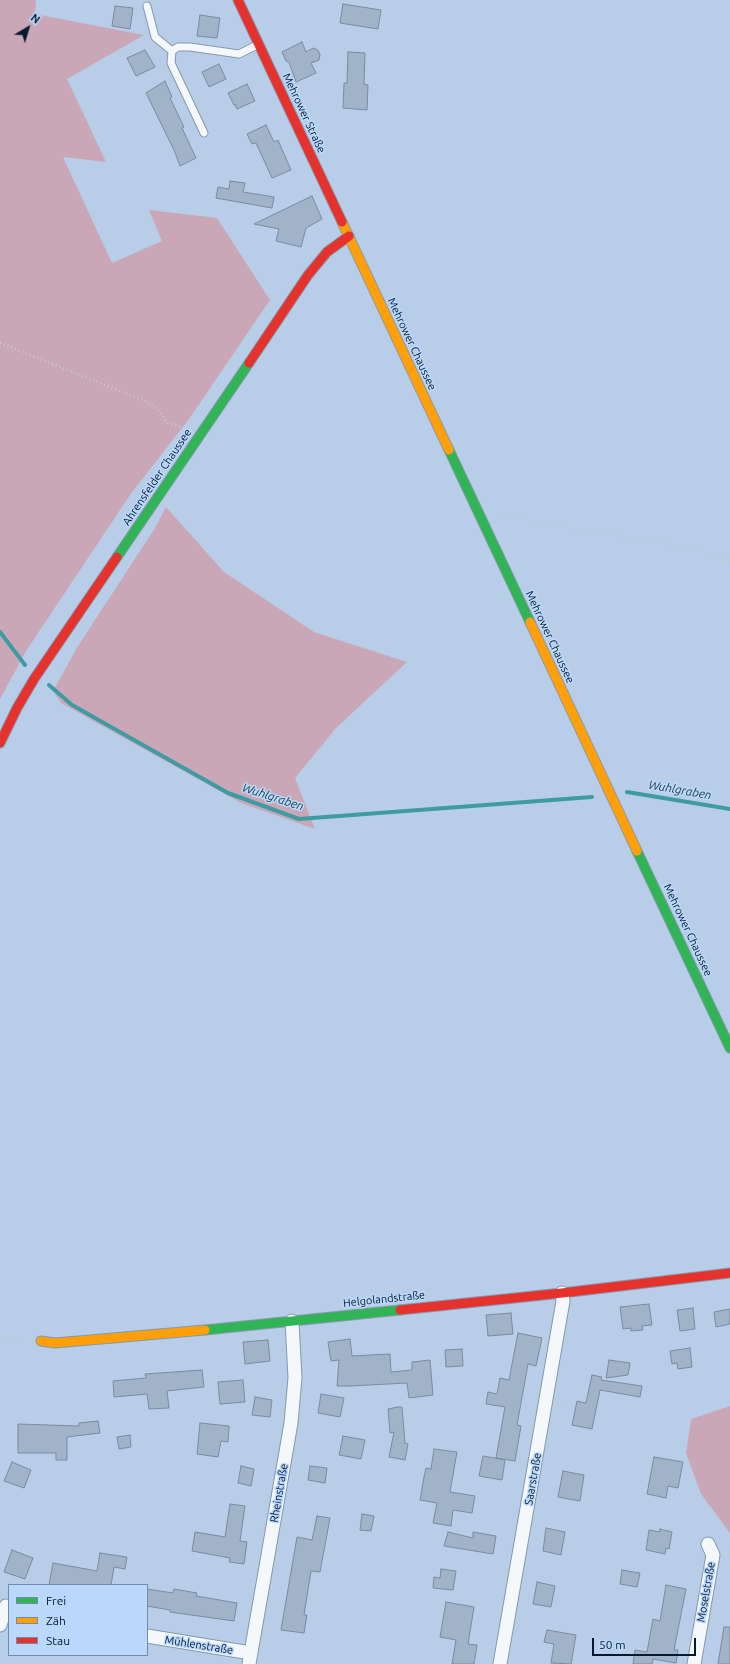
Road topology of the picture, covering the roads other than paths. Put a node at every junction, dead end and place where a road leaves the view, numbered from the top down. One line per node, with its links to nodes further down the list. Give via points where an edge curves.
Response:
1 (238, 0): 3 (main road, Mehrower Straße)
2 (147, 6): 4 (lane, via 155,37)
3 (259, 44): 4 (lane, via 238,54 190,47 178,47); 6 (main road, Mehrower Straße)
4 (172, 51): 5 (lane, via 171,63)
5 (204, 133)
6 (349, 236): 7 (main road, Ahrensfelder Chaussee, via 327,252 308,275 34,678); 8 (main road, Mehrower Chaussee)
7 (0, 743)
8 (730, 1048)
9 (730, 1273): 10 (main road, Helgolandstraße)
10 (562, 1293): 11 (main road, Helgolandstraße); 18 (street, Saarstraße, via 563,1300)
11 (292, 1321): 12 (main road, Helgolandstraße, via 55,1343); 17 (street, Rheinstraße, via 295,1378 291,1423)
12 (41, 1341)
13 (708, 1544): 19 (street, Moselstraße, via 712,1555)
14 (5, 1606): 15 (street)
15 (0, 1625)
16 (148, 1636): 17 (street, Mühlenstraße)
17 (250, 1659)
18 (500, 1664)
19 (694, 1664)

